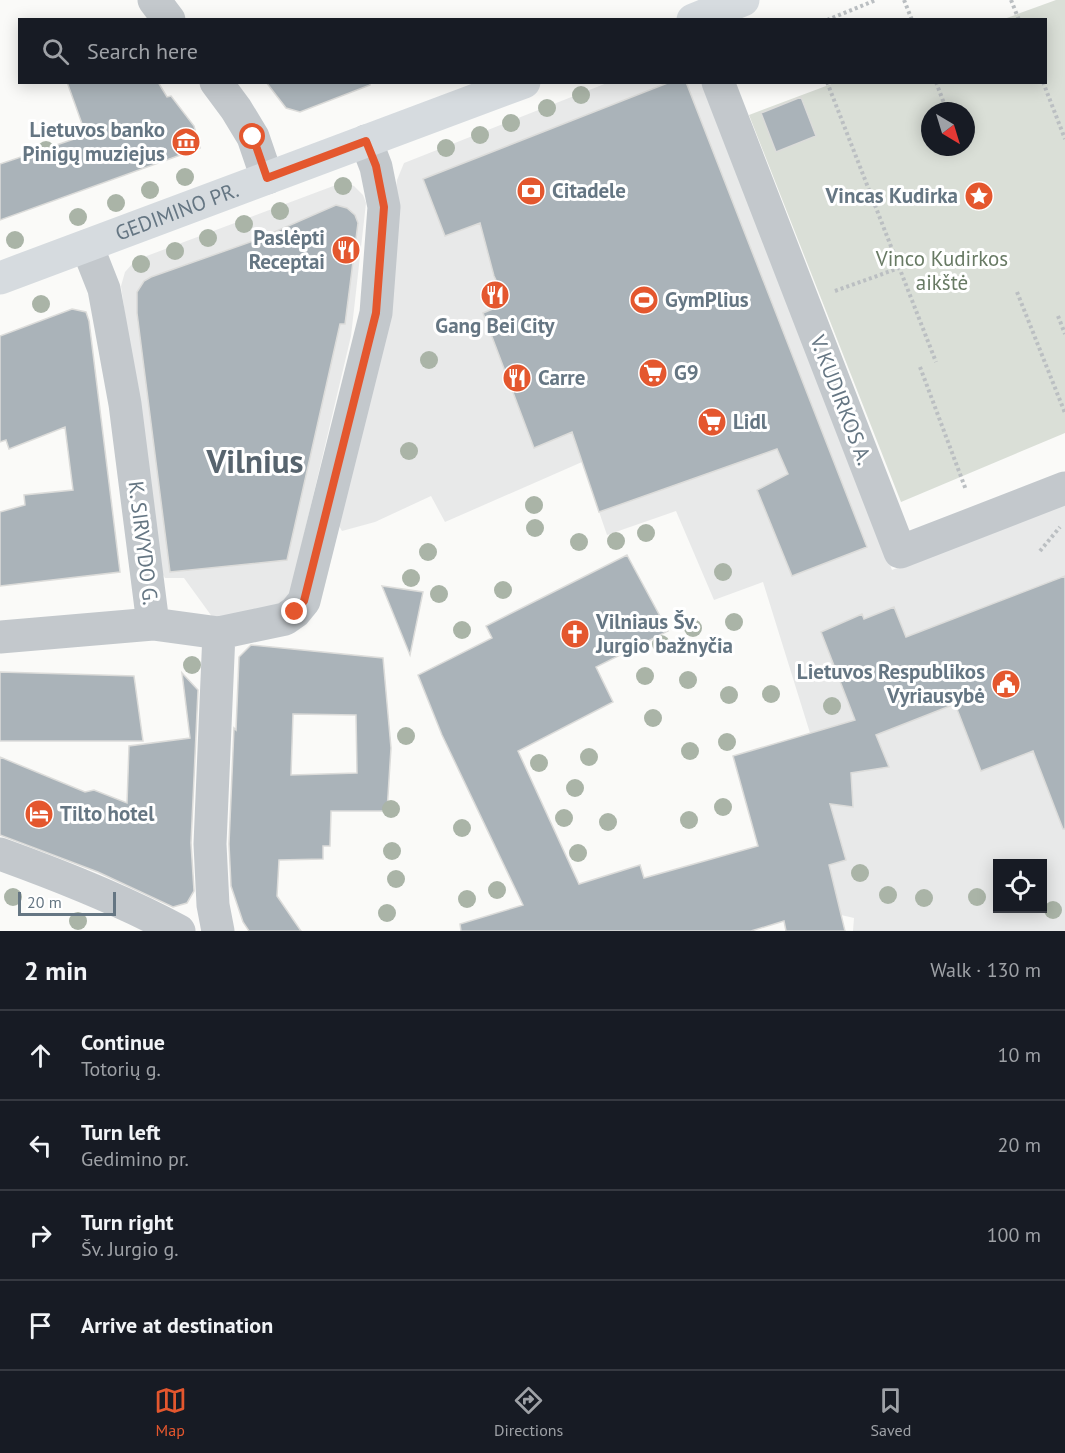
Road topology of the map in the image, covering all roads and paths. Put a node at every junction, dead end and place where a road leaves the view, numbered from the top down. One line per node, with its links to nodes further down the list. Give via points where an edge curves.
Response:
1 (154, 0): 6 (street)
2 (743, 0): 7 (main road)
3 (876, 0): 8 (path)
4 (904, 0): 9 (path)
5 (1011, 0): 10 (path)
6 (168, 18)
7 (697, 18)
8 (832, 18)
9 (911, 18)
10 (1018, 18)
11 (217, 84): 20 (street, via 253,137)
12 (519, 84): 19 (main road, GEDIMINO PR.)
13 (719, 84): 25 (street, V. KUDIRKOS A.)
14 (828, 84): 22 (path)
15 (937, 84): 17 (path)
16 (1044, 84): 18 (path)
17 (944, 102)
18 (1065, 139)
19 (366, 141): 20 (main road, GEDIMINO PR.); 36 (street, K. SIRVYDO G., via 376,166 384,207 376,313 304,601 285,619)
20 (267, 178): 21 (main road, GEDIMINO PR.)
21 (87, 246): 23 (main road, GEDIMINO PR.); 35 (street, K. SIRVYDO G., via 104,289 125,404)
22 (898, 268): 25 (path); 28 (path)
23 (0, 278)
24 (1017, 292): 30 (path)
25 (804, 303): 32 (street, V. KUDIRKOS A., via 900,552)
26 (1058, 316): 27 (path)
27 (1065, 334)
28 (936, 362)
29 (920, 367): 32 (path)
30 (1065, 413)
31 (1065, 488): 32 (street, V. KUDIRKOS A.)
32 (978, 522)
33 (1060, 527): 34 (path)
34 (1040, 551)
35 (153, 624): 36 (street, K. SIRVYDO G.); 37 (street)
36 (219, 633): 40 (street, via 210,844)
37 (0, 636)
38 (0, 854): 39 (street, via 141,910)
39 (179, 931)
40 (218, 931)

